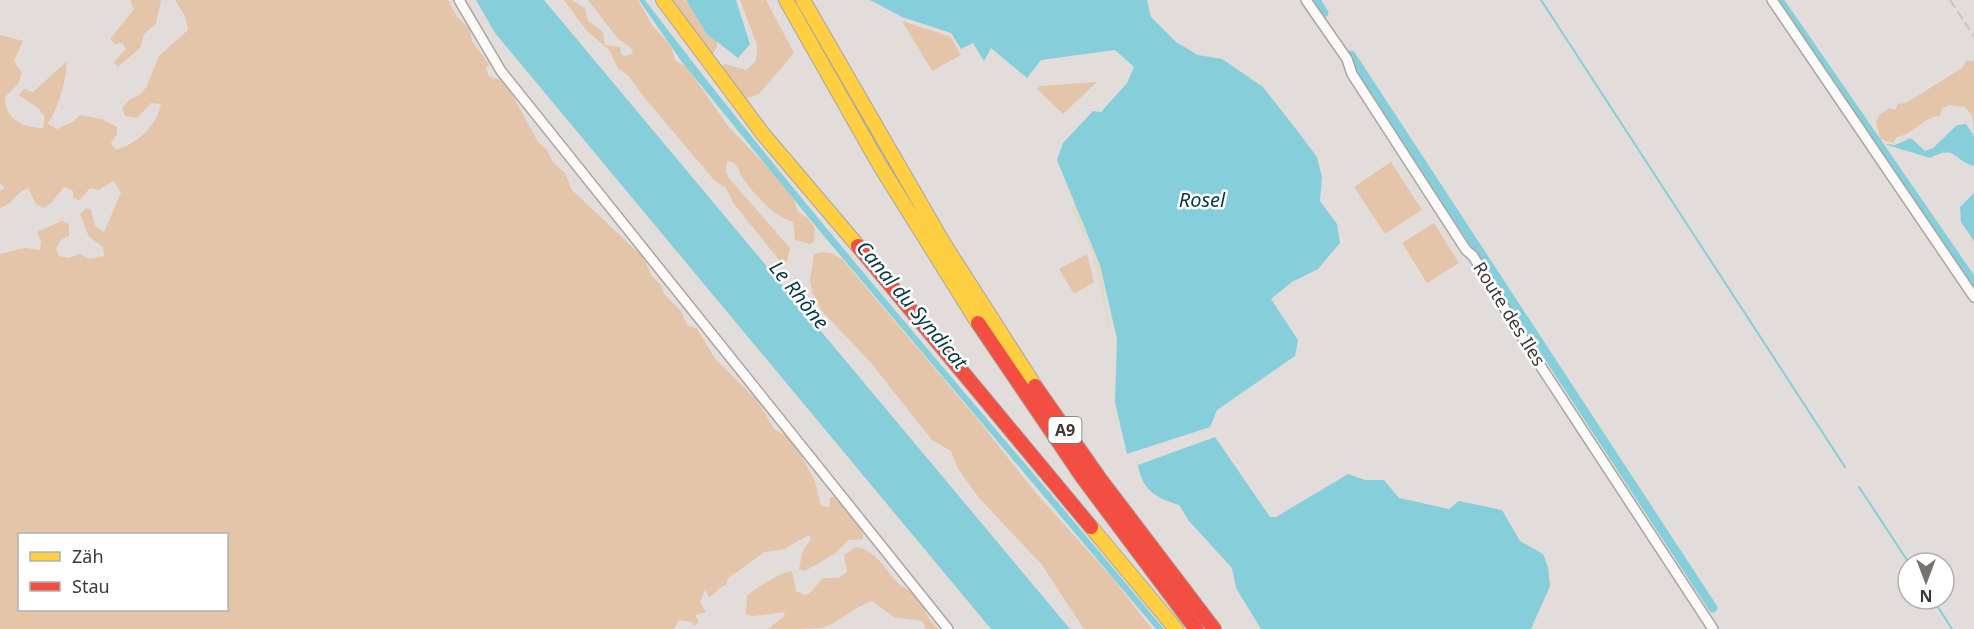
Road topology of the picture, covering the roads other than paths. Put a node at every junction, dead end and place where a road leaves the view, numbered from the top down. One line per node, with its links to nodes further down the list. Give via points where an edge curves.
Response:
1 (459, 0): 8 (street, via 489,53 529,108)
2 (663, 0): 9 (main road, via 763,134)
3 (786, 0): 10 (main road, A9, via 867,145 978,327 1085,484)
4 (802, 0): 11 (main road, A9, via 918,203 998,332 1087,462)
5 (1306, 0): 12 (street, Route des Iles)
6 (1772, 0): 7 (street)
7 (1974, 297)
8 (948, 629)
9 (1176, 629)
10 (1196, 629)
11 (1214, 629)
12 (1713, 629)

